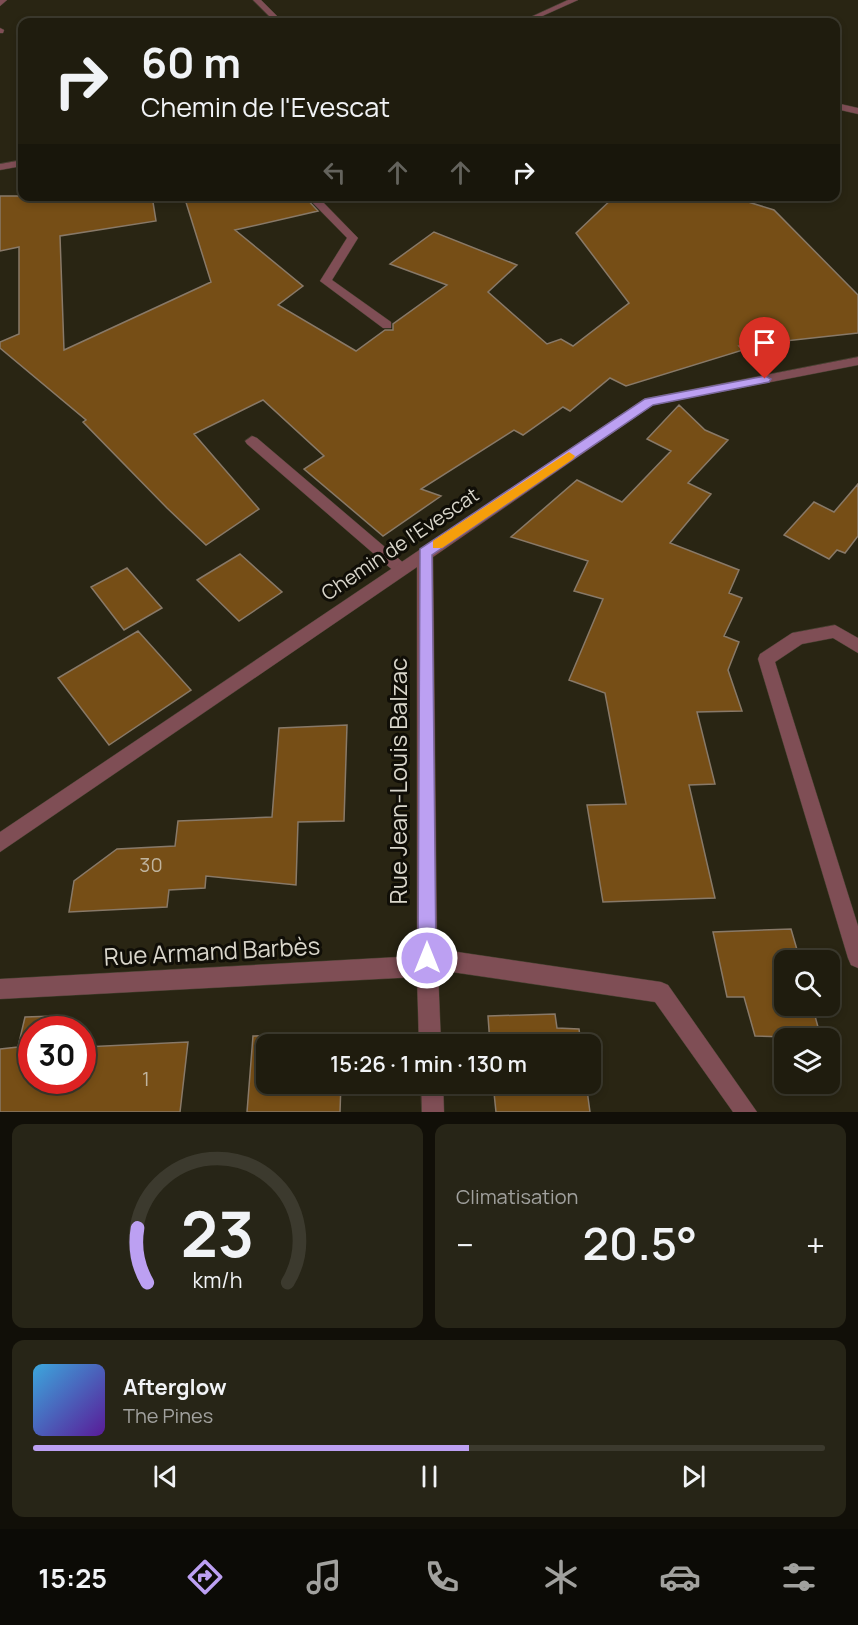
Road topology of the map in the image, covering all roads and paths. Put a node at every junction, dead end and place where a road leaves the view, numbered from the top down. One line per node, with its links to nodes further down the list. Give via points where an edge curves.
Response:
1 (257, 0): 3 (street)
2 (574, 0): 4 (street)
3 (275, 18)
4 (533, 18)
5 (840, 107): 6 (street)
6 (858, 111)
7 (18, 165): 8 (street)
8 (0, 167)
9 (316, 201): 10 (street, via 353,238 326,281)
10 (387, 325)
11 (858, 361): 13 (street, Chemin de l'Evescat, via 650,402)
12 (252, 441): 14 (street)
13 (425, 553): 14 (street, Chemin de l'Evescat); 18 (street, Rue Jean-Louis Balzac)
14 (401, 569): 16 (street, Chemin de l'Evescat)
15 (858, 646): 17 (street, via 835,631 798,638 766,659)
16 (0, 843)
17 (858, 958)
18 (427, 962): 19 (street, Rue Armand Barbès); 20 (street, Rue Jean-Louis Balzac); 23 (street, Rue Armand Barbès, via 661,992)
19 (0, 989)
20 (430, 1034)
21 (432, 1094): 22 (street)
22 (433, 1112)
23 (746, 1112)

